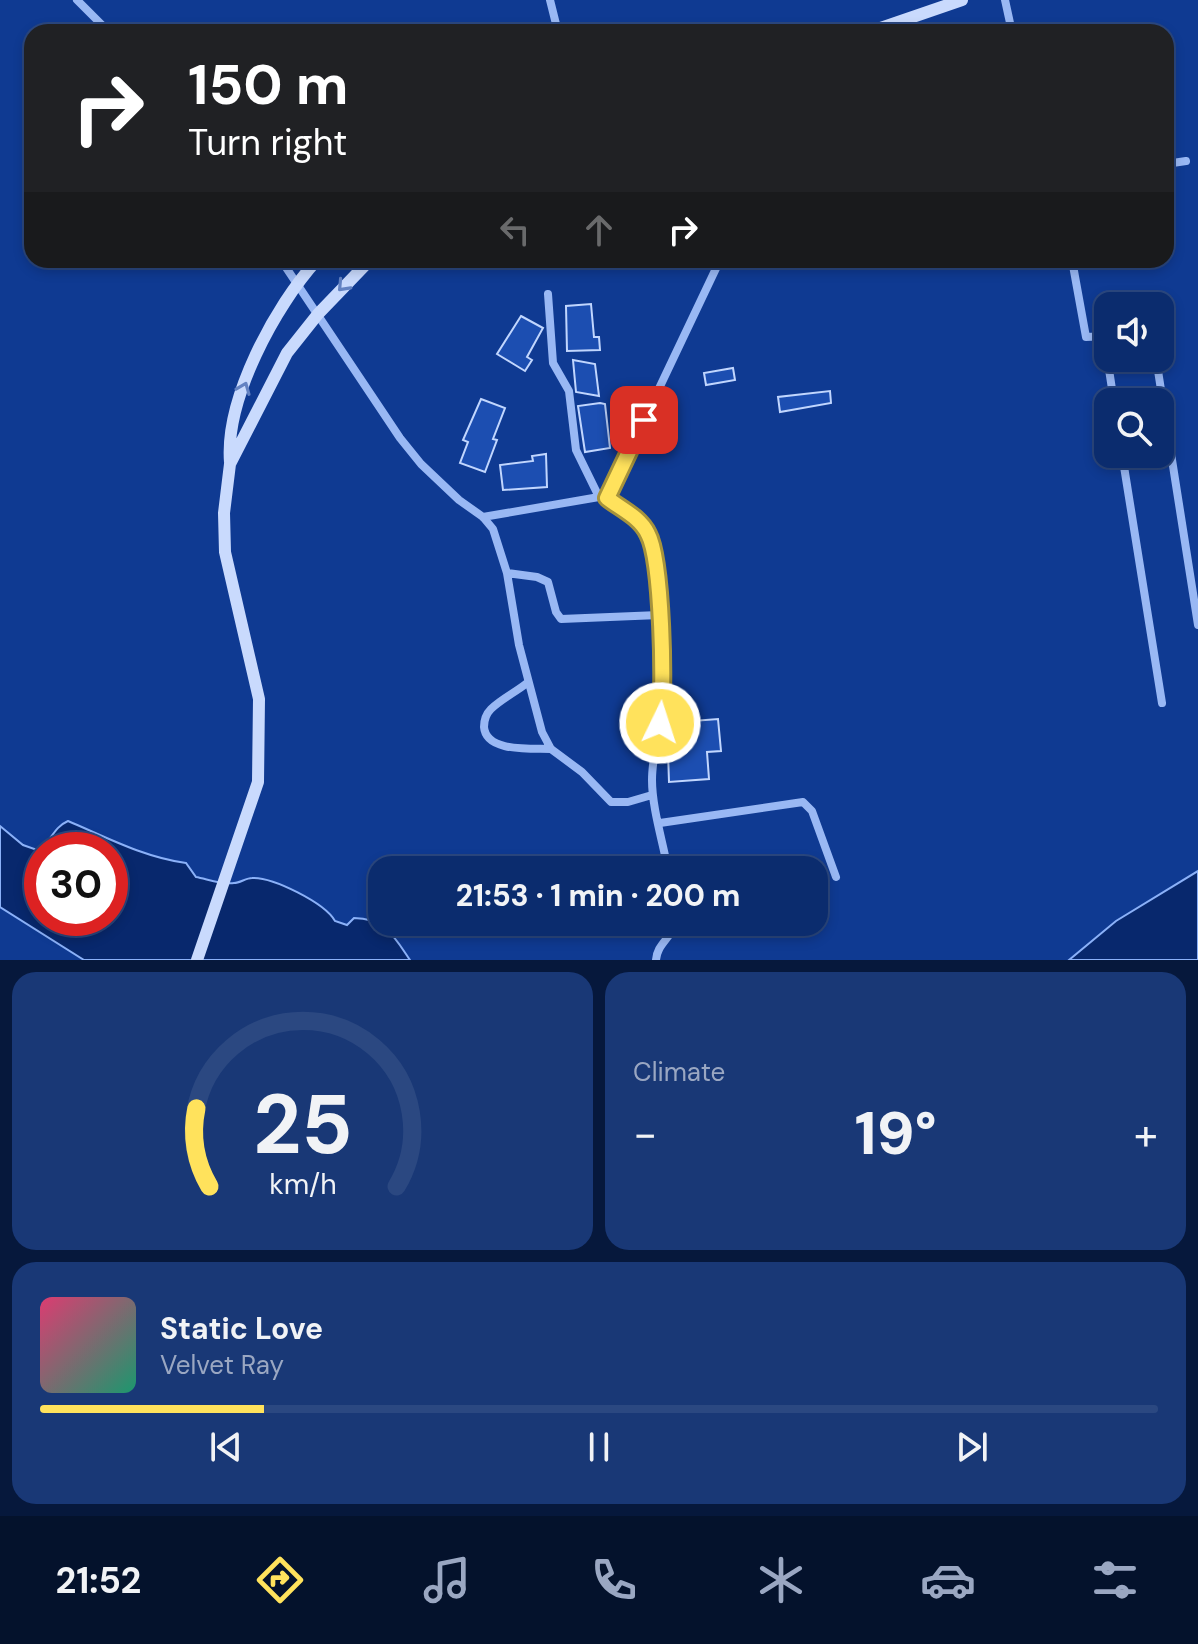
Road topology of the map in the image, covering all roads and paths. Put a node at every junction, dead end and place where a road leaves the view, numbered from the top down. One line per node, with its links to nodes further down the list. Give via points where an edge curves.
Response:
1 (77, 0): 6 (street)
2 (90, 0): 6 (street)
3 (550, 0): 8 (street)
4 (962, 0): 9 (street)
5 (1005, 0): 10 (street)
6 (91, 13): 7 (street)
7 (101, 24)
8 (556, 24)
9 (892, 24)
10 (1010, 24)
11 (1186, 161): 12 (street)
12 (1174, 163)
13 (287, 268): 18 (street)
14 (310, 268): 18 (street)
15 (362, 268): 20 (street, one-way to 20)
16 (716, 268): 25 (street)
17 (1073, 268): 21 (street, via 1084,331)
18 (297, 282): 20 (street); 23 (street, one-way to 18, via 231,427 242,394)
19 (548, 294): 25 (street, via 552,358 569,391 576,450)
20 (318, 314): 23 (street, via 277,371); 26 (street, via 407,447)
21 (1094, 338)
22 (1158, 372): 29 (street)
23 (230, 464): 38 (street, via 225,552 259,699 258,782)
24 (1124, 468): 31 (street)
25 (603, 497): 26 (street); 28 (street, via 642,524 651,538)
26 (483, 517): 27 (street, via 493,529)
27 (507, 573): 28 (street, via 548,582 561,619); 30 (street)
28 (659, 615): 33 (street, via 663,705)
29 (1198, 625)
30 (527, 683): 32 (street); 32 (street, via 491,709 484,730 498,743)
31 (1162, 703)
32 (551, 749): 33 (street, via 611,802)
33 (652, 795): 34 (street)
34 (660, 823): 35 (street); 36 (street, via 803,802 812,811)
35 (666, 856)
36 (836, 877)
37 (667, 936): 39 (street)
38 (197, 960)
39 (656, 960)

